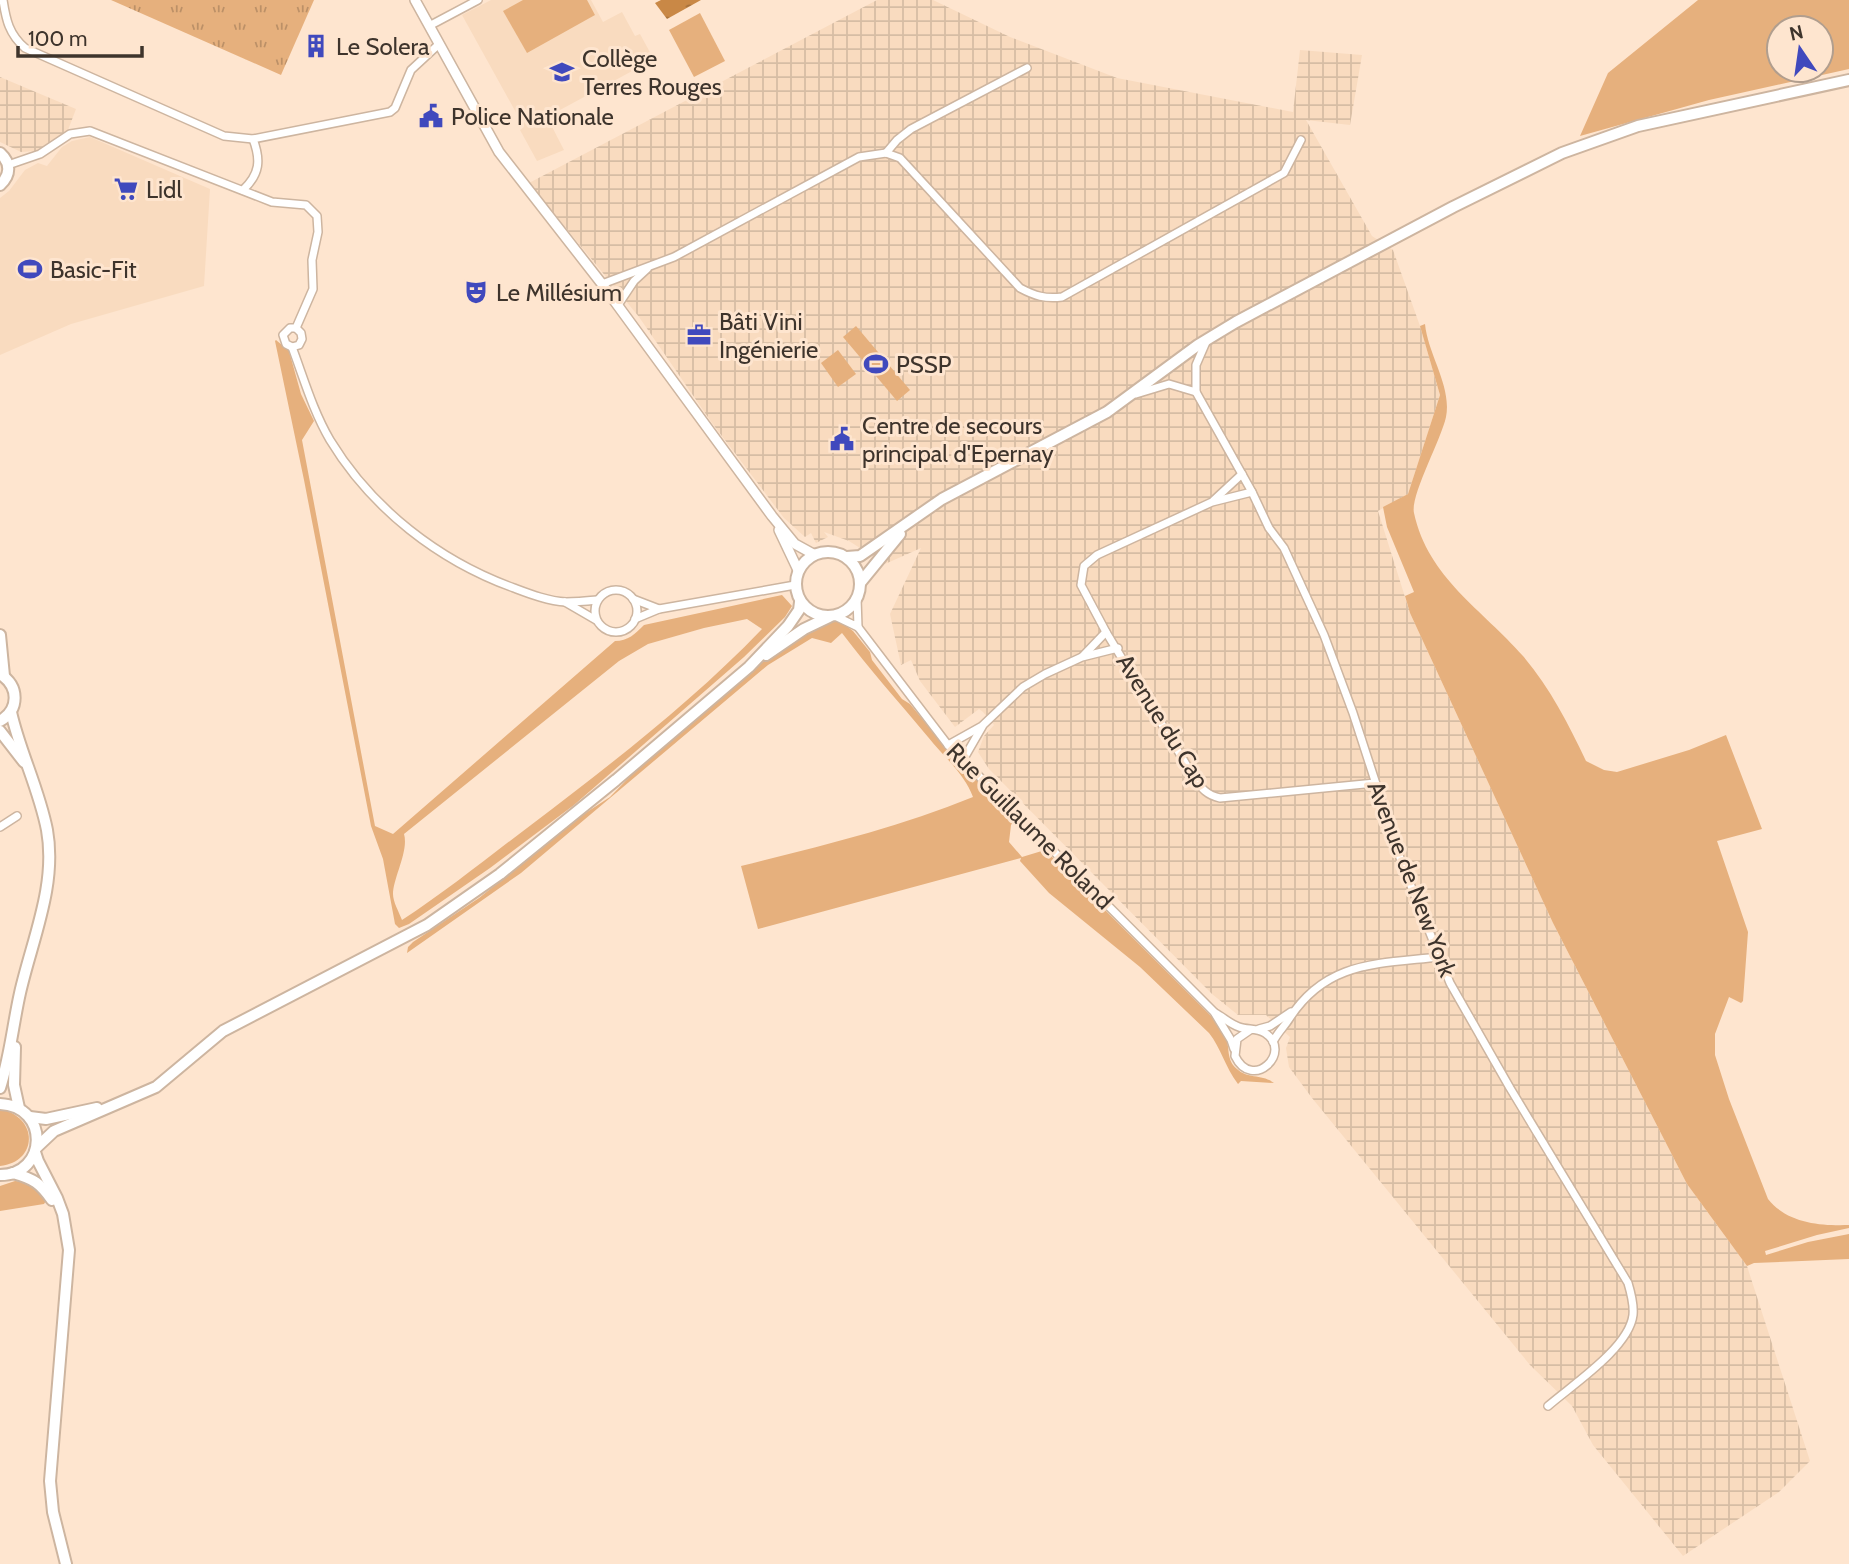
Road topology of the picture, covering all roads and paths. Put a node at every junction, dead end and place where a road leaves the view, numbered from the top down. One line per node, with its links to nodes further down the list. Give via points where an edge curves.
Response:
1 (3, 0): 8 (street, via 6,21 25,48 224,136)
2 (415, 0): 4 (street)
3 (478, 0): 4 (street)
4 (429, 26): 5 (street)
5 (438, 45): 8 (street, via 411,70 390,112); 16 (street, via 499,152)
6 (1027, 68): 10 (street, via 911,129)
7 (1849, 80): 19 (main road, via 1666,119 1587,142 1463,202)
8 (253, 139): 14 (street, via 259,168)
9 (1301, 140): 10 (street, via 1284,173 1062,297 1047,299 1020,288 900,158)
10 (886, 152): 15 (street, via 859,158)
11 (0, 153): 12 (main road)
12 (8, 166): 13 (main road); 14 (street, via 40,154 70,134 90,131)
13 (0, 185)
14 (243, 190): 18 (street, via 272,202 306,205 317,216 313,289)
15 (650, 267): 16 (street); 17 (street)
16 (602, 284): 17 (street)
17 (618, 305): 26 (street)
18 (296, 328): 20 (street, via 302,339); 20 (street, via 283,335)
19 (1209, 338): 21 (street, via 1196,365); 22 (main road)
20 (292, 347): 36 (street, via 331,441 382,506 414,534 486,577)
21 (1196, 392): 22 (street, via 1169,384); 23 (street, Avenue de New York)
22 (1129, 397): 27 (main road, via 942,499)
23 (1242, 474): 24 (street, Avenue de New York); 25 (street)
24 (1252, 492): 25 (street); 56 (street, Avenue de New York, via 1324,635)
25 (1212, 502): 43 (street, Avenue du Cap, via 1088,560 1082,584)
26 (772, 516): 28 (street, via 795,544); 30 (street)
27 (911, 522): 29 (main road, via 860,556); 31 (main road)
28 (815, 555): 29 (main road, via 830,552); 30 (main road)
29 (847, 557): 31 (main road)
30 (799, 570): 32 (main road)
31 (860, 583): 33 (main road)
32 (795, 584): 37 (main road); 38 (street)
33 (858, 598): 39 (main road, via 845,612); 42 (street)
34 (633, 599): 35 (street, via 615,590); 38 (street); 40 (street)
35 (597, 600): 36 (street); 41 (street)
36 (564, 602): 41 (street)
37 (800, 602): 39 (main road, via 811,612); 47 (main road, via 788,626)
38 (659, 608): 40 (street)
39 (832, 617): 42 (street); 47 (main road, via 804,629)
40 (635, 619): 41 (street, via 620,632 606,630)
41 (596, 620)
42 (858, 627): 53 (street, Rue Guillaume Roland)
43 (1107, 632): 45 (street, Avenue du Cap); 46 (street)
44 (0, 635): 48 (main road)
45 (1118, 648): 46 (street); 56 (street, Avenue du Cap, via 1195,779 1211,796)
46 (1082, 657): 51 (street, via 1023,687)
47 (749, 667): 67 (main road, via 529,852 450,910 223,1031 164,1081)
48 (2, 675): 49 (main road, via 13,688)
49 (11, 712): 50 (main road); 55 (main road)
50 (0, 721)
51 (982, 726): 53 (street); 54 (street)
52 (0, 731): 55 (main road)
53 (948, 745): 54 (street, Rue Guillaume Roland)
54 (963, 760): 61 (street, Rue Guillaume Roland)
55 (29, 769): 62 (main road, via 48,832 49,859 41,918)
56 (1375, 783): 59 (street, Avenue de New York)
57 (17, 816): 58 (street)
58 (0, 827)
59 (1438, 957): 60 (street, via 1363,965 1340,973); 74 (street, Avenue de New York, via 1630,1291 1633,1317 1618,1345)
60 (1292, 1012): 63 (street); 64 (street)
61 (1214, 1013): 63 (street, Rue Guillaume Roland); 65 (street, Rue Guillaume Roland)
62 (15, 1016): 66 (main road); 69 (main road, via 14,1085)
63 (1253, 1030): 64 (street); 65 (street, via 1237,1039)
64 (1273, 1042): 65 (street, via 1273,1058 1260,1070 1242,1067)
65 (1234, 1049)
66 (0, 1088)
67 (120, 1103): 70 (main road, via 46,1119); 71 (main road, via 54,1131)
68 (0, 1104): 69 (main road)
69 (19, 1108): 70 (main road)
70 (30, 1117): 71 (main road)
71 (36, 1149): 72 (main road, via 26,1165); 73 (main road, via 37,1161)
72 (5, 1175): 73 (main road, via 42,1185)
73 (63, 1214): 75 (main road, via 68,1272 50,1481)
74 (1548, 1406)
75 (66, 1564)

